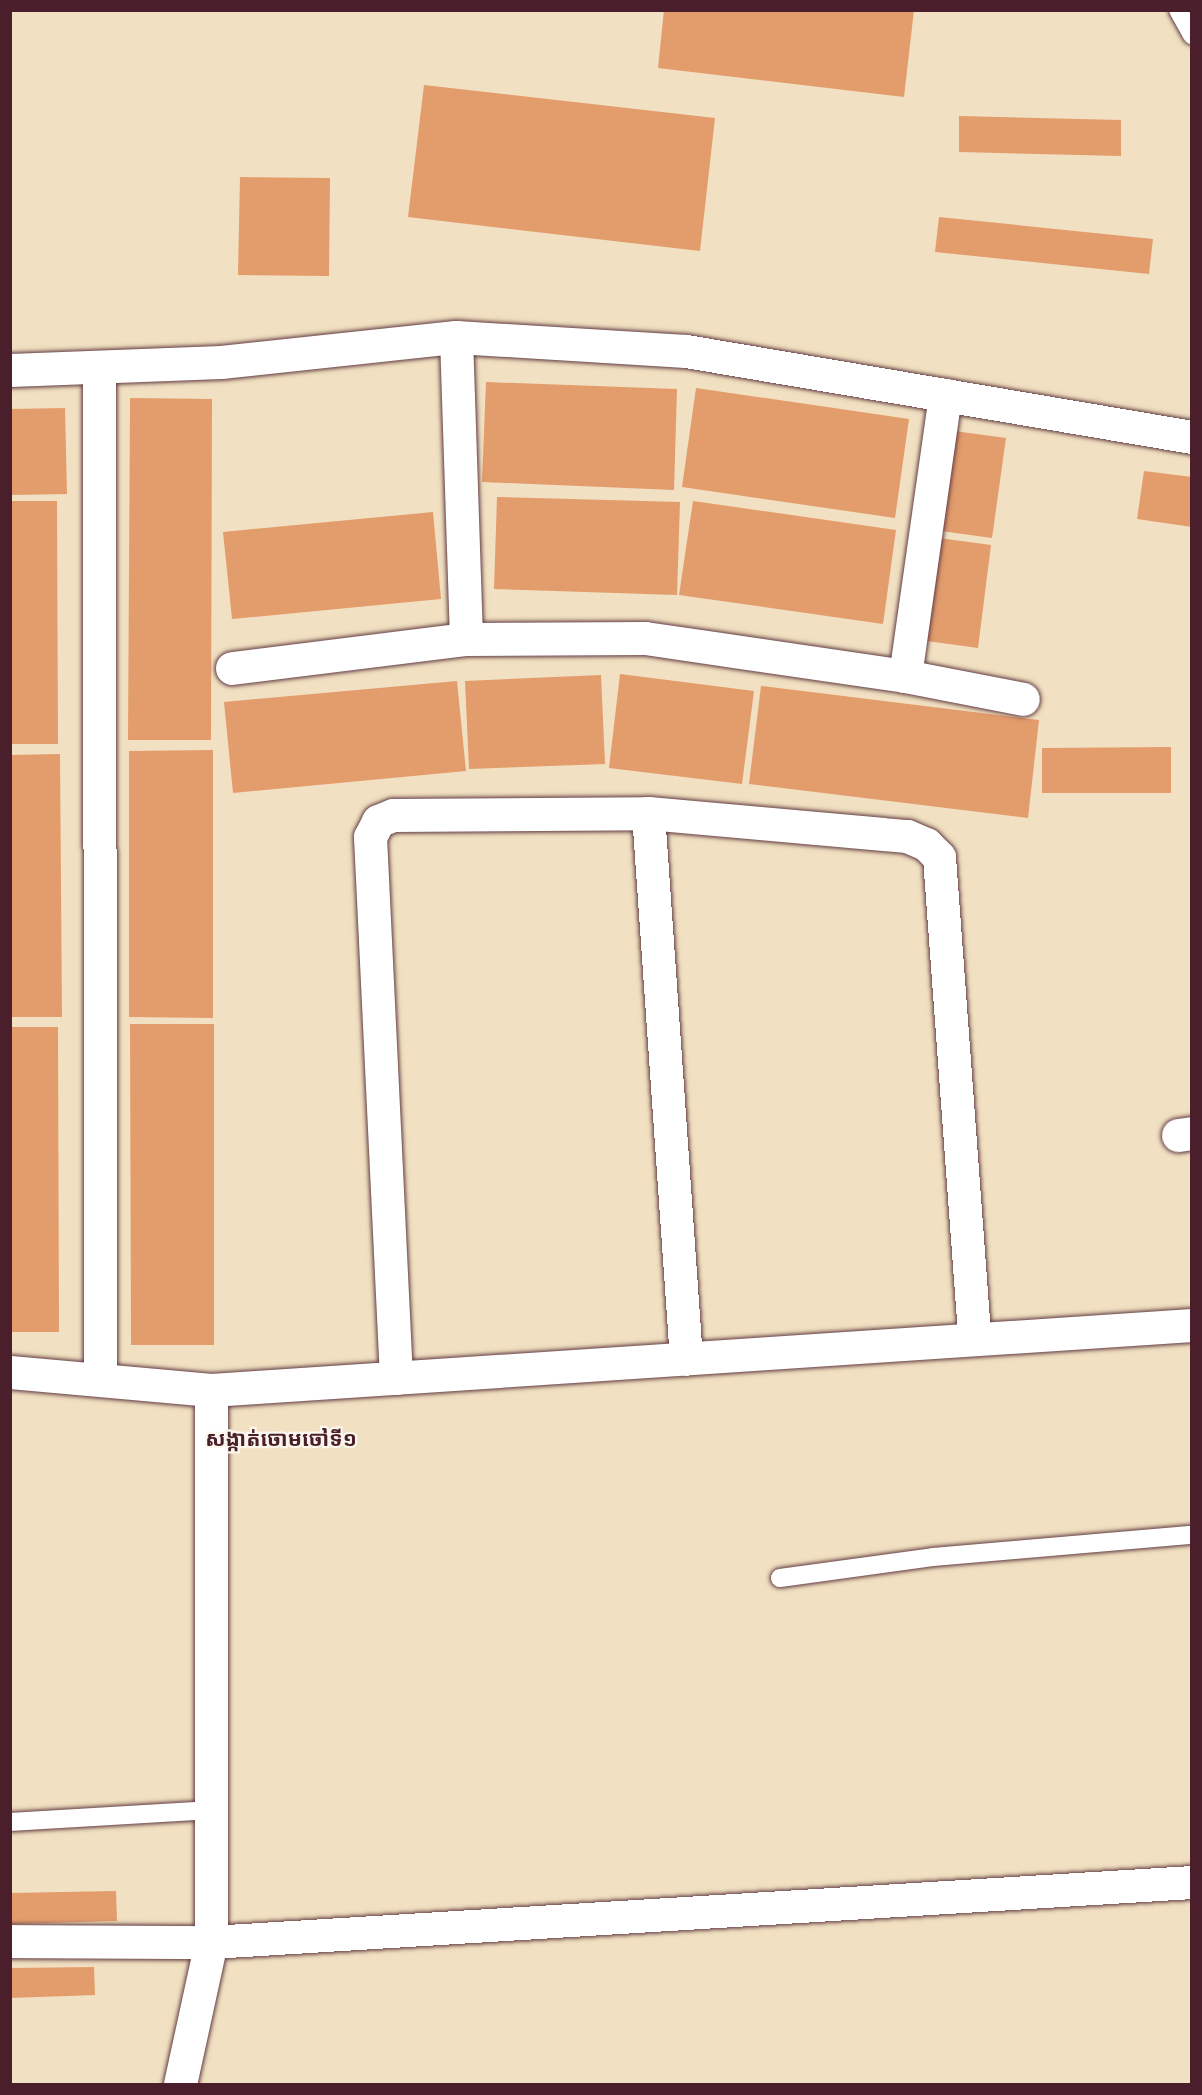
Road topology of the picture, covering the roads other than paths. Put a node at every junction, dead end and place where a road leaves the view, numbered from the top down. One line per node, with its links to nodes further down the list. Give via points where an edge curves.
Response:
1 (1178, 10): 2 (lane)
2 (1191, 35)
3 (456, 337): 4 (street, via 221,362); 6 (street, via 686,351); 8 (street)
4 (99, 367): 5 (street); 17 (street)
5 (10, 370)
6 (945, 395): 7 (street); 10 (street)
7 (1191, 437)
8 (466, 639): 9 (street); 10 (street, via 645,638)
9 (232, 668)
10 (905, 676): 11 (street)
11 (1023, 699)
12 (648, 813): 14 (street, via 907,836 926,844 939,857); 15 (street); 18 (street, via 393,814 378,821 370,837)
13 (1191, 1325): 14 (street)
14 (974, 1339): 15 (street)
15 (686, 1359): 18 (street)
16 (10, 1372): 17 (street)
17 (100, 1377): 19 (street)
18 (396, 1378): 19 (street)
19 (212, 1390): 22 (street)
20 (1191, 1535): 21 (lane, via 933,1557)
21 (780, 1578)
22 (212, 1810): 23 (lane); 26 (street)
23 (10, 1822)
24 (1191, 1882): 26 (street)
25 (10, 1941): 26 (street)
26 (211, 1942): 27 (street)
27 (180, 2085)

